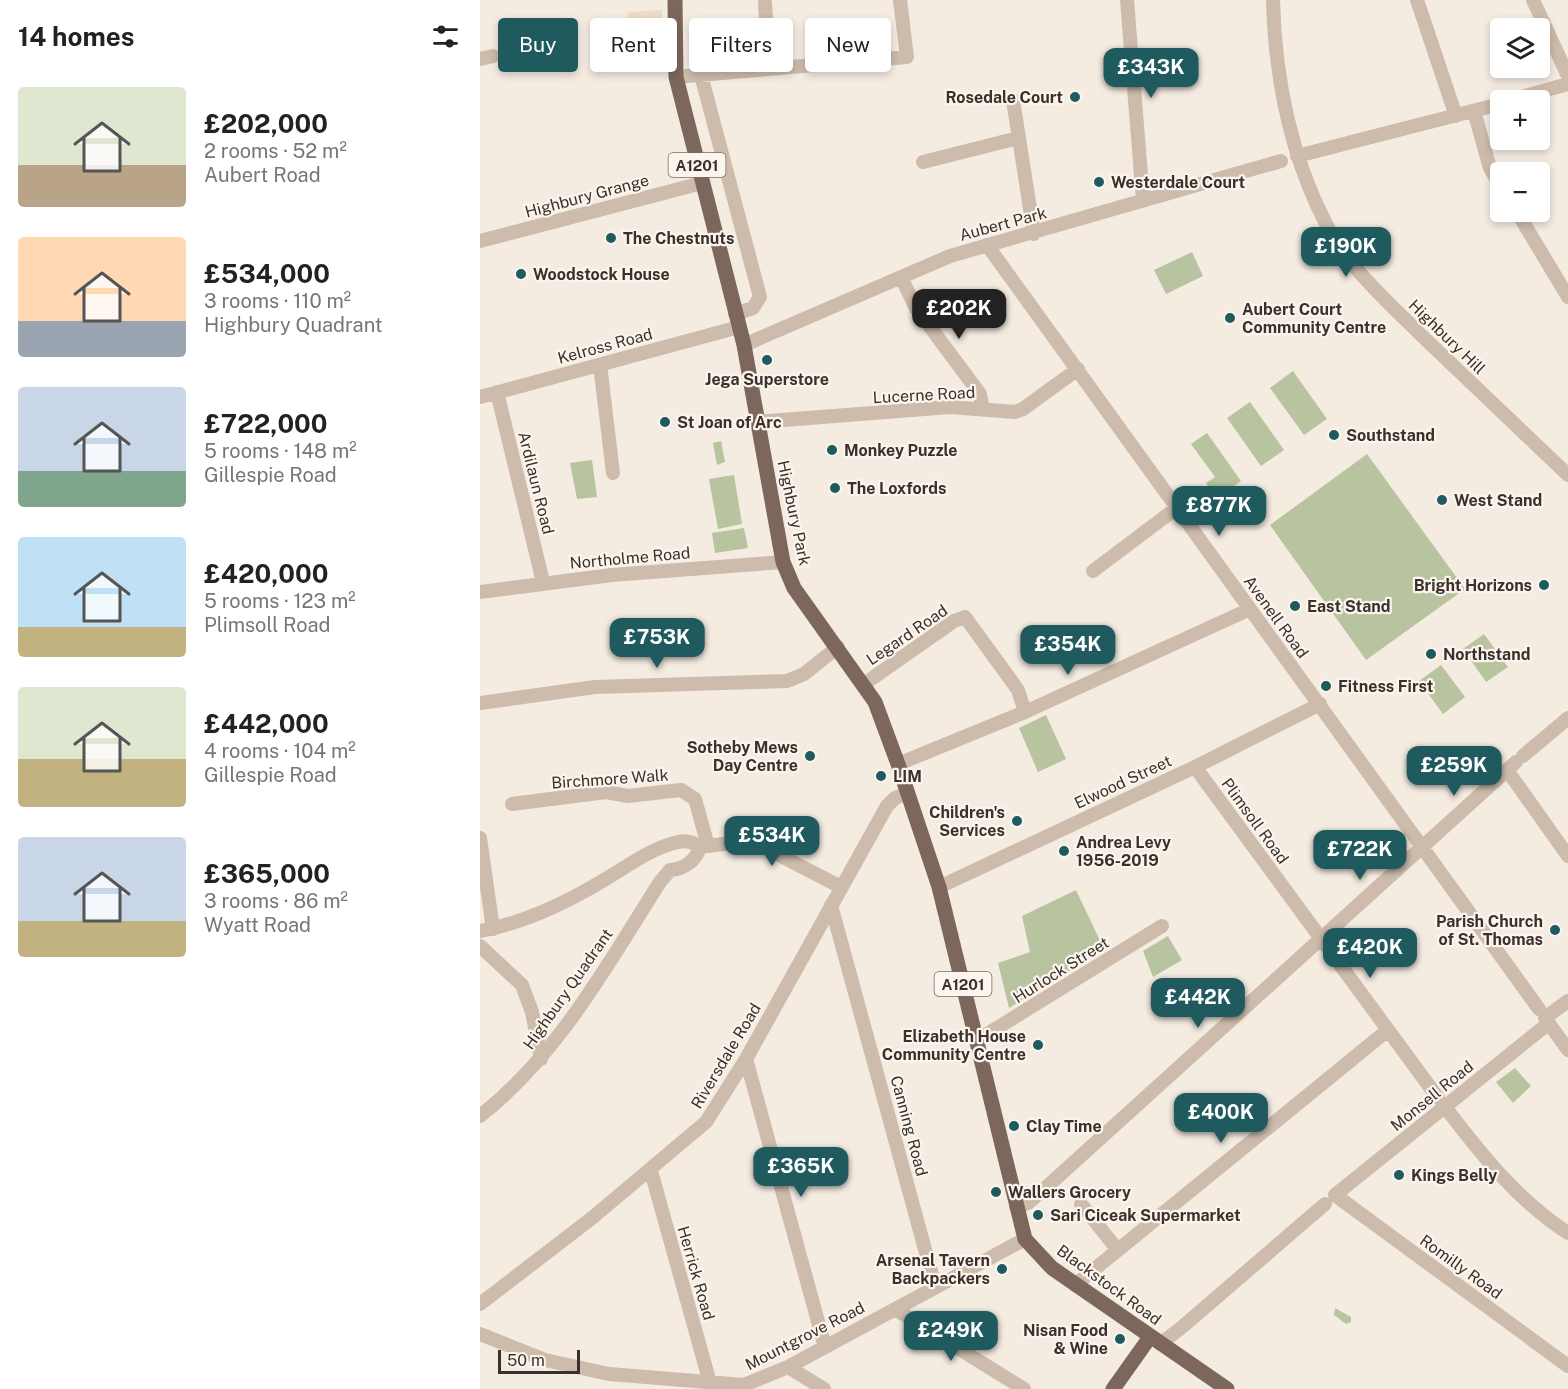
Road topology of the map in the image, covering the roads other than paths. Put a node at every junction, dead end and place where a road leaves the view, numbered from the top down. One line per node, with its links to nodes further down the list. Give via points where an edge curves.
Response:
1 (675, 0): 13 (main road, Highbury Park / A1201)
2 (900, 0): 9 (street, via 907,57)
3 (1126, 0): 26 (street)
4 (1273, 0): 21 (street, Highbury Hill, via 1276,56)
5 (1417, 0): 19 (street)
6 (1533, 0): 12 (street)
7 (765, 3): 8 (street)
8 (766, 18)
9 (793, 67)
10 (734, 72): 11 (street)
11 (700, 75): 13 (street); 33 (street, via 760,297)
12 (1568, 76)
13 (676, 77): 25 (main road, Highbury Park / A1201)
14 (1568, 84): 15 (street)
15 (1547, 90)
16 (1013, 100): 20 (street)
17 (1490, 107): 18 (street)
18 (1474, 111): 19 (street); 24 (street)
19 (1456, 116): 21 (street)
20 (1018, 138): 23 (street); 28 (street)
21 (1296, 156): 42 (street, Highbury Hill, via 1326,225 1381,295)
22 (1281, 161): 26 (street, Aubert Park)
23 (923, 162)
24 (1490, 168)
25 (702, 183): 29 (street, Highbury Grange); 33 (main road, Highbury Park / A1201)
26 (1143, 201): 28 (street, Aubert Park)
27 (1522, 222): 32 (street)
28 (1034, 234): 30 (street, Aubert Park)
29 (480, 241)
30 (987, 245): 31 (street, Aubert Park); 36 (street, Avenell Road)
31 (901, 277): 34 (street, Aubert Park); 39 (street, via 916,308 980,394)
32 (1568, 297)
33 (737, 321): 34 (main road, Highbury Park / A1201); 35 (street, Kelross Road)
34 (744, 345): 40 (main road, Highbury Park / A1201)
35 (600, 365): 37 (street, Kelross Road); 41 (street)
36 (1078, 369): 39 (street, Lucerne Road, via 1023,409); 43 (street, Avenell Road)
37 (497, 392): 38 (street, Kelross Road); 46 (street, Ardilaun Road)
38 (480, 397)
39 (983, 409): 40 (street, Lucerne Road, via 950,407)
40 (758, 422): 44 (main road, Highbury Park / A1201)
41 (614, 473)
42 (1568, 475)
43 (1178, 507): 45 (street); 48 (street, Avenell Road)
44 (783, 562): 46 (street, Northolme Road); 49 (main road, Highbury Park / A1201, via 794,588)
45 (1093, 571)
46 (543, 582): 47 (street, Northolme Road)
47 (480, 592)
48 (1248, 610): 52 (street, Avenell Road); 53 (street)
49 (838, 647): 50 (main road, Highbury Park / A1201); 51 (street, via 804,674 787,681 595,687)
50 (864, 684): 53 (street, Legard Road, via 965,615 1018,690); 56 (main road, Highbury Park / A1201, via 875,702)
51 (480, 703)
52 (1320, 704): 57 (street, Elwood Street); 63 (street, Avenell Road)
53 (1026, 712): 56 (street)
54 (1568, 718): 55 (street)
55 (1516, 763): 63 (street); 64 (street)
56 (898, 764): 58 (main road, Blackstock Road / A1201)
57 (1195, 767): 67 (street, Elwood Street); 71 (street, Plimsoll Road)
58 (908, 793): 66 (street, Riversdale Road, via 887,806); 67 (main road, Blackstock Road / A1201)
59 (512, 804): 61 (street, Birchmore Walk, via 606,792 628,796 681,790 695,799)
60 (480, 838): 70 (street)
61 (704, 846): 62 (street, via 682,841); 65 (street, Highbury Quadrant, via 695,859); 66 (street, via 756,843)
62 (663, 848): 65 (street, via 663,863); 70 (street, via 552,907 508,926)
63 (1421, 848): 71 (street); 74 (street, Avenell Road)
64 (1568, 856)
65 (670, 870): 78 (street, Highbury Quadrant)
66 (841, 887): 68 (street, Riversdale Road)
67 (939, 887): 76 (main road, Blackstock Road / A1201)
68 (831, 905): 79 (street, Riversdale Road); 90 (street, Canning Road)
69 (1162, 926): 76 (street, Hurlock Street)
70 (487, 930)
71 (1320, 938): 75 (street, Plimsoll Road); 85 (street, via 1051,1183 1028,1203)
72 (480, 946): 78 (street, via 522,985)
73 (1568, 1000): 74 (street, Monsell Road)
74 (1544, 1017): 77 (street, Avenell Road); 80 (street, Monsell Road)
75 (1388, 1030): 80 (street, Plimsoll Road); 88 (street)
76 (976, 1041): 85 (main road, Blackstock Road / A1201)
77 (1568, 1050)
78 (541, 1059): 81 (street, Highbury Quadrant)
79 (746, 1059): 82 (street, Riversdale Road, via 706,1122); 95 (street)
80 (1441, 1103): 83 (street, Monsell Road); 86 (street, Plimsoll Road, via 1524,1199)
81 (480, 1116)
82 (651, 1171): 91 (street, Riversdale Road); 98 (street, Herrick Road)
83 (1330, 1200): 94 (street, Monsell Road, via 1181,1328); 96 (street, Romilly Road)
84 (1081, 1204): 88 (street)
85 (1016, 1207): 87 (main road, Blackstock Road / A1201)
86 (1568, 1233)
87 (1025, 1239): 89 (main road, Blackstock Road / A1201, via 1039,1257); 90 (street, Mountgrove Road)
88 (1117, 1249): 89 (street)
89 (1076, 1285): 94 (main road, Blackstock Road / A1201)
90 (935, 1286): 92 (street, Mountgrove Road)
91 (480, 1304)
92 (895, 1309): 95 (street, Mountgrove Road); 101 (street)
93 (480, 1334): 98 (street, Mountgrove Road, via 577,1369)
94 (1155, 1340): 102 (main road); 103 (main road, Blackstock Road / A1201)
95 (825, 1347): 97 (street, Mountgrove Road)
96 (1568, 1366)
97 (788, 1367): 99 (street, Mountgrove Road, via 751,1384); 100 (street)
98 (710, 1383): 99 (street, Mountgrove Road)
99 (729, 1386)
100 (824, 1389)
101 (1024, 1389)
102 (1113, 1389)
103 (1227, 1389)

